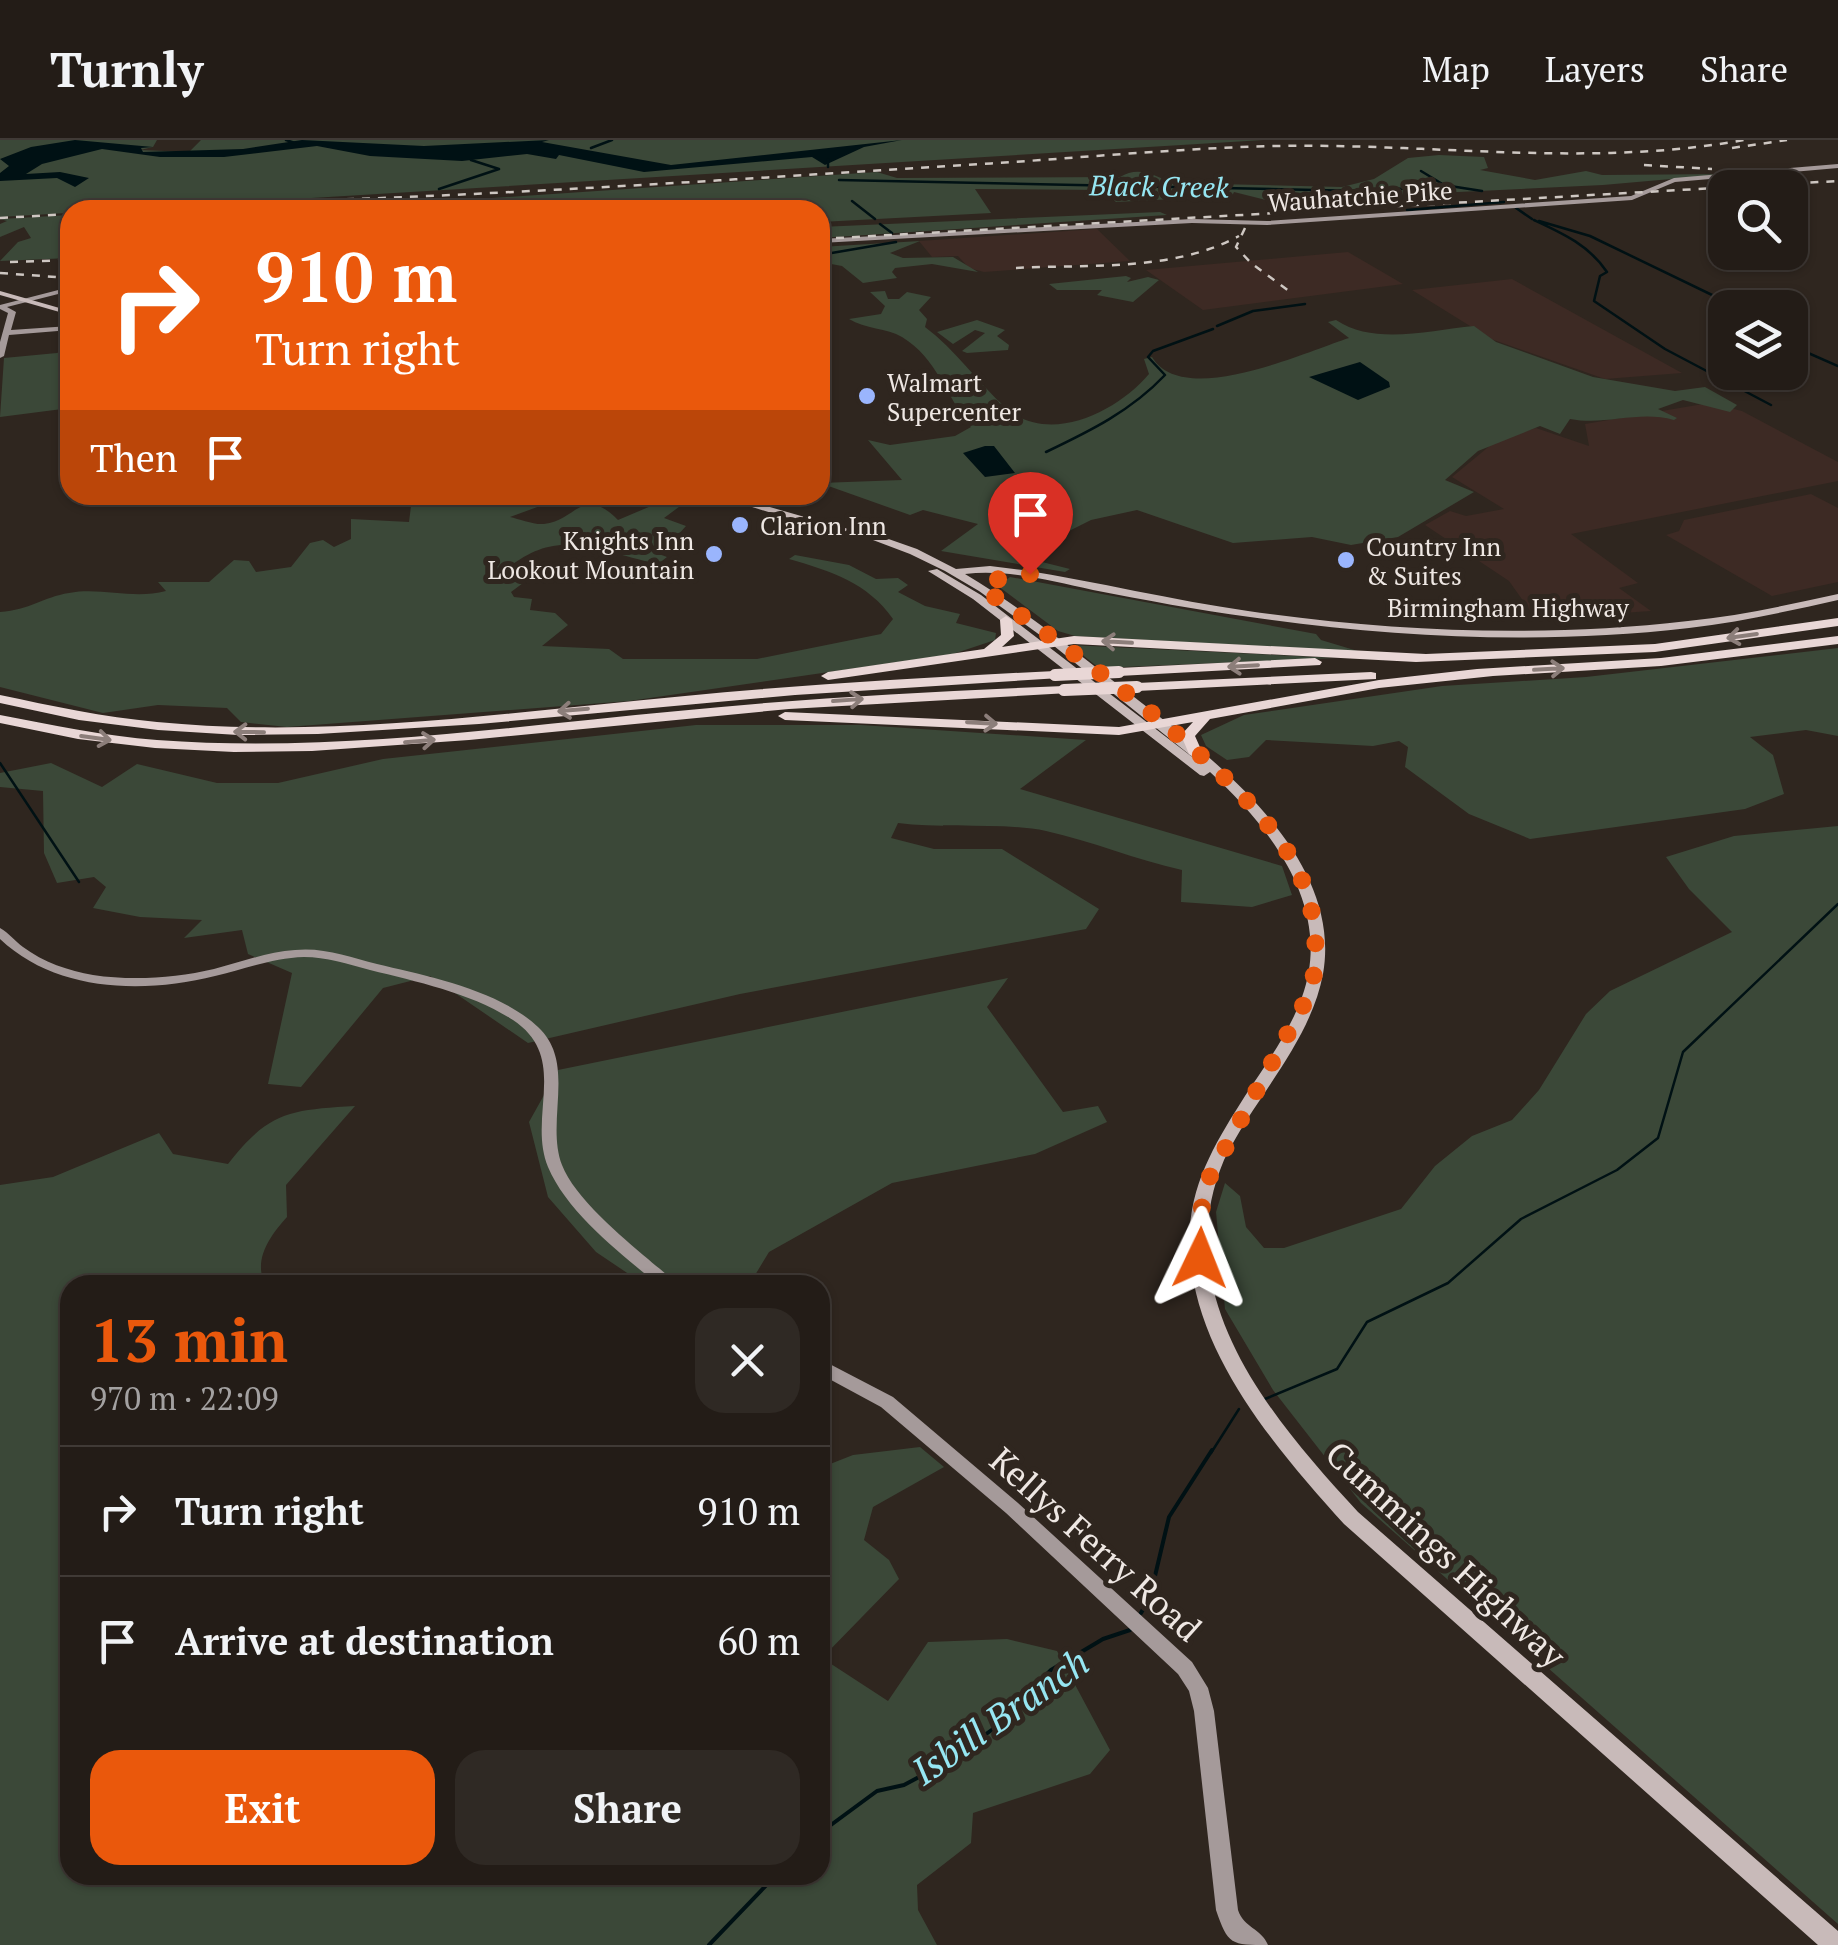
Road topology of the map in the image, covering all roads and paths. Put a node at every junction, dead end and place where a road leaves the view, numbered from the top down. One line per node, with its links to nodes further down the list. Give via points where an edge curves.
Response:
1 (1838, 166): 2 (street, Wauhatchie Pike, via 1674,180 1632,198 1267,223)
2 (830, 240)
3 (60, 291): 5 (street)
4 (0, 294): 5 (main road)
5 (24, 300): 6 (street); 7 (main road)
6 (0, 307): 9 (street, via 12,312)
7 (60, 310)
8 (60, 329): 9 (street)
9 (6, 333): 10 (street)
10 (0, 356)
11 (753, 505): 12 (main road, Cummings Highway)
12 (838, 529): 13 (main road, Cummings Highway); 17 (main road, Cummings Highway)
13 (921, 554): 14 (main road); 15 (main road, Cummings Highway)
14 (1000, 569): 15 (main road, Birmingham Highway); 16 (main road, Birmingham Highway)
15 (955, 572): 17 (main road, Birmingham Highway); 18 (main road, Cummings Highway)
16 (1030, 574): 18 (main road, via 1000,576); 19 (main road, Birmingham Highway, via 1255,615 1454,634 1627,631)
17 (942, 576): 20 (main road, Cummings Highway)
18 (985, 590): 23 (main road, Cummings Highway)
19 (1838, 597)
20 (1006, 620): 24 (main road, Cummings Highway); 25 (highway, via 1008,636)
21 (1838, 622): 26 (highway, one-way to 26, via 1656,648)
22 (1838, 640): 27 (highway, one-way to 22, via 1661,662)
23 (1054, 641): 24 (highway); 26 (highway, one-way to 23); 33 (main road, Cummings Highway)
24 (1038, 644): 25 (highway); 34 (main road, Cummings Highway)
25 (979, 653): 29 (highway)
26 (1424, 657): 29 (highway, one-way to 29, bridge, via 851,685)
27 (1488, 672): 30 (highway); 31 (highway, one-way to 27, bridge, via 826,702)
28 (0, 698): 29 (highway, one-way to 28, via 281,732 136,724)
29 (619, 706)
30 (1211, 715): 33 (highway); 35 (highway, via 1190,731)
31 (640, 718): 32 (highway, one-way to 31, via 129,742 275,748 415,742); 34 (highway, one-way to 34, via 830,716)
32 (0, 719)
33 (1162, 725): 34 (highway); 35 (main road, Cummings Highway)
34 (1144, 729): 36 (main road, Cummings Highway)
35 (1196, 754): 36 (main road, Cummings Highway)
36 (1241, 798): 41 (main road, Cummings Highway, via 1284,846 1300,878 1318,957 1311,991 1208,1180 1200,1258 1228,1356 1292,1454 1350,1518)
37 (0, 932): 38 (street, via 46,966 81,976 163,982 317,954 508,1011 535,1032 550,1059 548,1137 556,1170)
38 (656, 1275)
39 (830, 1371): 40 (street, Kellys Ferry Road, via 886,1402 1185,1668 1204,1711 1227,1910 1233,1928)
40 (1258, 1945)
41 (1836, 1945)

